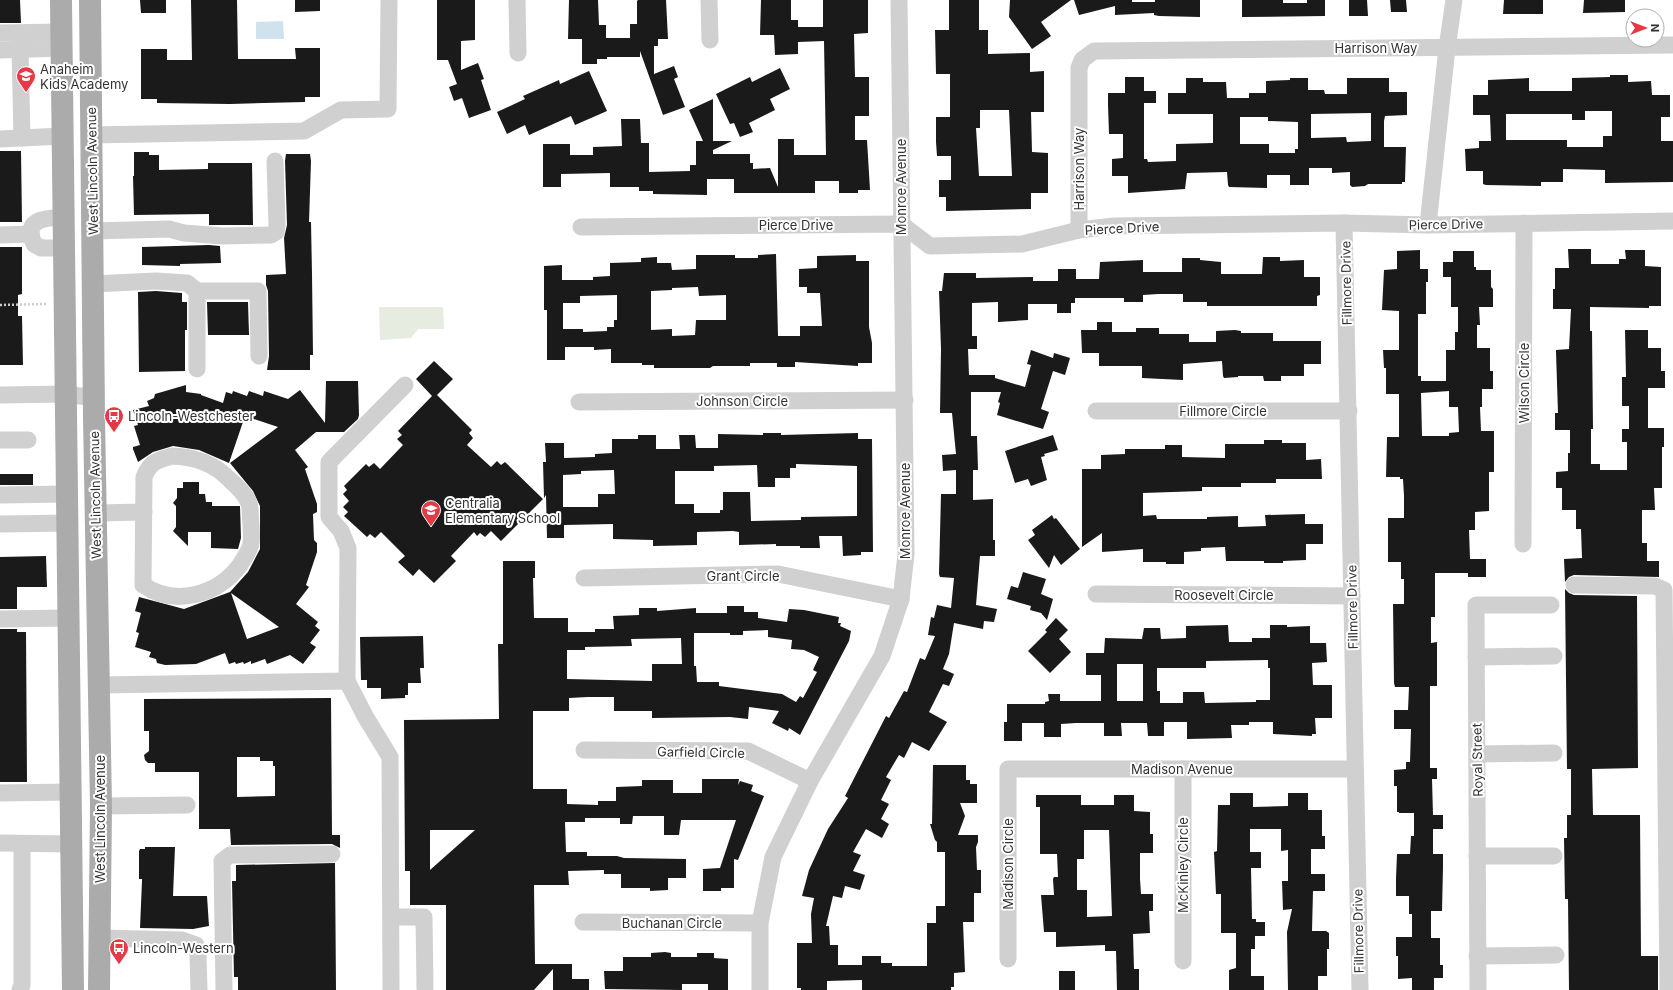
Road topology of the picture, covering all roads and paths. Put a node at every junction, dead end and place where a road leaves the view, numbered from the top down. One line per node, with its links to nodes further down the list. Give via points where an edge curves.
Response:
1 (61, 0): 9 (main road, West Lincoln Avenue)
2 (90, 0): 16 (main road, West Lincoln Avenue)
3 (389, 0): 16 (street, via 388,109 341,110 304,131)
4 (517, 0): 15 (street)
5 (709, 0): 10 (street)
6 (899, 0): 25 (street, Monroe Avenue)
7 (1454, 0): 12 (street)
8 (0, 33): 9 (street)
9 (62, 40): 13 (street); 17 (main road, West Lincoln Avenue)
10 (710, 40)
11 (1673, 45): 12 (street, Harrison Way)
12 (1447, 48): 26 (street); 28 (street, Harrison Way, via 1102,50 1078,58)
13 (20, 49): 14 (street); 18 (street)
14 (0, 50)
15 (518, 53)
16 (91, 135): 29 (main road, West Lincoln Avenue)
17 (63, 136): 18 (street); 21 (main road, West Lincoln Avenue)
18 (22, 138): 19 (street)
19 (0, 139)
20 (276, 161): 29 (street, via 277,225 276,232 270,235 223,236 184,233 169,229)
21 (64, 217): 30 (street, via 39,220 33,225); 32 (main road, West Lincoln Avenue)
22 (1673, 221): 23 (street, Pierce Drive)
23 (1524, 222): 26 (street, Pierce Drive); 55 (street, Wilson Circle)
24 (1344, 223): 26 (street, Pierce Drive); 28 (street, Pierce Drive, via 1114,226); 46 (street, Fillmore Drive)
25 (901, 224): 27 (street, Pierce Drive); 28 (street, Pierce Drive, via 930,246 1022,244); 43 (street, Monroe Avenue)
26 (1428, 225)
27 (581, 227)
28 (1079, 230)
29 (93, 231): 33 (main road, West Lincoln Avenue)
30 (31, 234): 31 (street); 32 (street, via 36,246)
31 (1, 235)
32 (65, 248): 40 (main road, West Lincoln Avenue)
33 (92, 284): 34 (street, via 156,281 187,283); 42 (main road, West Lincoln Avenue)
34 (197, 291): 37 (street, via 258,291); 38 (street)
35 (47, 304): 36 (path)
36 (0, 305)
37 (259, 356)
38 (197, 369)
39 (405, 385): 66 (street, via 329,462 329,517 341,531 348,548)
40 (66, 394): 41 (street); 42 (street); 49 (main road, West Lincoln Avenue)
41 (0, 395)
42 (94, 398): 51 (main road, West Lincoln Avenue)
43 (905, 400): 44 (street, Johnson Circle); 60 (street, Monroe Avenue, via 906,554)
44 (579, 402)
45 (1096, 411): 46 (street, Fillmore Circle)
46 (1349, 411): 59 (street, Fillmore Drive)
47 (0, 440): 48 (street)
48 (28, 440)
49 (68, 494): 50 (street); 53 (main road, West Lincoln Avenue)
50 (0, 495)
51 (96, 517): 52 (street); 67 (main road, West Lincoln Avenue)
52 (143, 517): 52 (street, via 144,477 148,467 156,461 172,456 196,459 212,465 225,475 250,504 252,542 246,557 237,569 215,588 196,594 163,595 143,585)
53 (68, 523): 54 (street); 62 (main road, West Lincoln Avenue)
54 (0, 524)
55 (1523, 544)
56 (584, 578): 60 (street, Grant Circle, via 778,574)
57 (1574, 585): 103 (street, via 1655,586 1664,590)
58 (1096, 594): 59 (street, Roosevelt Circle)
59 (1352, 596): 73 (street, Fillmore Drive)
60 (901, 599): 74 (street, Monroe Avenue, via 882,656)
61 (1551, 605): 65 (street, Royal Street, via 1476,605)
62 (69, 618): 63 (street); 75 (main road, West Lincoln Avenue)
63 (0, 619)
64 (1554, 656): 65 (street)
65 (1476, 658): 70 (street, Royal Street)
66 (347, 681): 67 (street); 85 (street, via 364,716 390,757)
67 (100, 685): 78 (main road, West Lincoln Avenue)
68 (584, 750): 74 (street, Garfield Circle, via 748,751)
69 (1554, 753): 70 (street)
70 (1477, 754): 83 (street, Royal Street)
71 (1008, 769): 72 (street, Madison Avenue); 91 (street, Madison Circle)
72 (1183, 769): 73 (street, Madison Avenue); 92 (street, McKinley Circle)
73 (1355, 769): 101 (street, Fillmore Drive)
74 (810, 781): 87 (street, Monroe Avenue, via 773,857)
75 (71, 792): 76 (street); 81 (main road, West Lincoln Avenue)
76 (0, 793)
77 (187, 805): 78 (street)
78 (101, 806): 88 (main road, West Lincoln Avenue)
79 (0, 843): 80 (street)
80 (22, 844): 81 (street); 94 (street)
81 (72, 844): 95 (main road, West Lincoln Avenue)
82 (332, 854): 98 (street, via 230,855 222,861)
83 (1477, 856): 84 (street); 90 (street, Royal Street)
84 (1554, 856)
85 (391, 917): 93 (street, via 424,917); 99 (street)
86 (583, 922): 87 (street, Buchanan Circle)
87 (760, 923): 100 (street, Monroe Avenue)
88 (100, 938): 96 (main road, West Lincoln Avenue); 97 (street, via 182,940 196,945)
89 (1556, 955): 90 (street)
90 (1477, 956): 102 (street, Royal Street)
91 (1008, 959)
92 (1183, 961)
93 (425, 988)
94 (20, 990)
95 (73, 990)
96 (99, 990)
97 (199, 990)
98 (224, 990)
99 (391, 990)
100 (760, 990)
101 (1360, 990)
102 (1478, 990)
103 (1668, 990)

